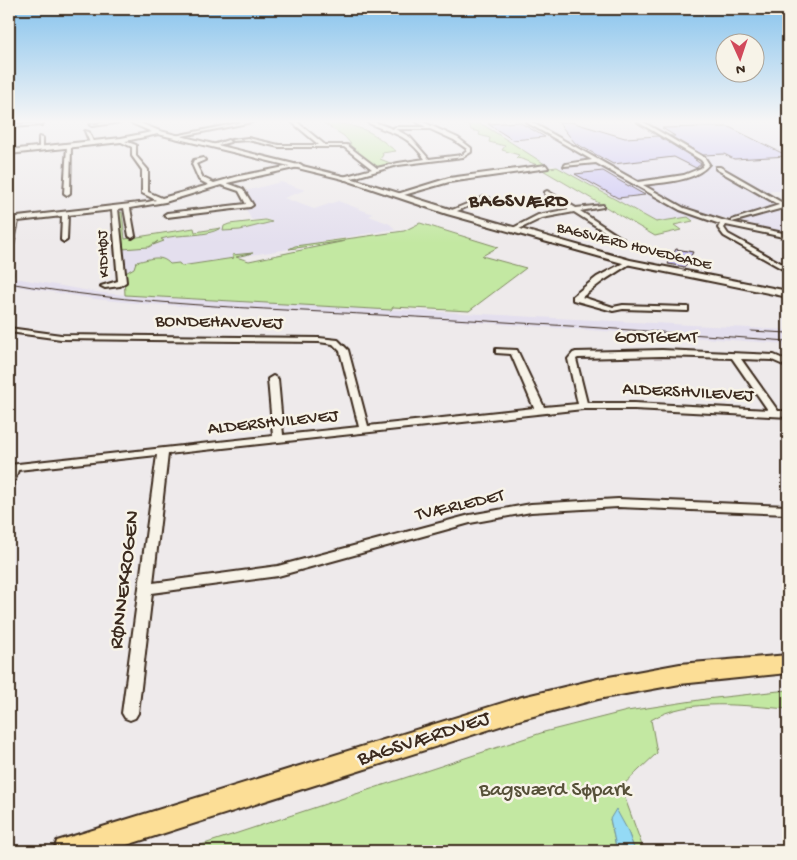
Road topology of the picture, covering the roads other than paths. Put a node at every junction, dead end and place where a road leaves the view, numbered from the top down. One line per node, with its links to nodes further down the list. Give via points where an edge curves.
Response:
1 (69, 162): 19 (street)
2 (139, 162): 23 (street, via 145,170 146,193)
3 (195, 162): 18 (street, via 201,179)
4 (285, 162): 11 (street, BAGSVÆRD HOVEDGADE)
5 (367, 162): 14 (street)
6 (415, 162): 14 (street)
7 (588, 162): 10 (street)
8 (599, 162): 17 (street)
9 (706, 162): 17 (street, via 707,166 678,178)
10 (566, 165)
11 (300, 166): 15 (street, BAGSVÆRD HOVEDGADE); 16 (street)
12 (546, 167): 21 (street, via 449,180)
13 (718, 168): 26 (street)
14 (375, 169): 15 (street)
15 (345, 178): 21 (street, BAGSVÆRD HOVEDGADE)
16 (220, 183): 18 (street); 31 (street, via 241,190 250,205)
17 (636, 184): 34 (street, via 682,209)
18 (212, 185): 23 (street)
19 (67, 193)
20 (547, 193): 28 (street)
21 (396, 195): 29 (street, BAGSVÆRD HOVEDGADE)
22 (486, 198): 29 (street)
23 (162, 200): 25 (street)
24 (601, 206): 28 (street)
25 (126, 207): 27 (street); 36 (street)
26 (786, 207): 33 (street)
27 (115, 208): 30 (street); 43 (street, KIDHØJ, via 122,282)
28 (574, 210): 35 (street, via 540,216); 38 (street)
29 (450, 212): 35 (street, BAGSVÆRD HOVEDGADE)
30 (65, 214): 32 (street); 39 (street)
31 (167, 215)
32 (12, 220): 40 (street)
33 (734, 220)
34 (724, 223): 37 (street); 42 (street, via 721,228 726,235)
35 (513, 230): 41 (street, BAGSVÆRD HOVEDGADE)
36 (132, 236)
37 (788, 236)
38 (620, 239)
39 (64, 240)
40 (9, 250)
41 (629, 262): 44 (street, BAGSVÆRD HOVEDGADE); 45 (street, via 576,298 613,309)
42 (788, 270)
43 (105, 286)
44 (788, 294)
45 (684, 309)
46 (10, 331): 55 (street, BONDEHAVEVEJ, via 61,337 335,342 344,350)
47 (499, 351): 52 (street, via 514,352)
48 (735, 356): 49 (street, GODTGEMT, via 774,358); 51 (street, GODTGEMT, via 574,356); 53 (street, ALDERSHVILEVEJ)
49 (788, 364)
50 (273, 379): 56 (street)
51 (583, 406): 52 (street, ALDERSHVILEVEJ); 53 (street, ALDERSHVILEVEJ)
52 (540, 410): 55 (street, ALDERSHVILEVEJ)
53 (775, 413): 54 (street, ALDERSHVILEVEJ)
54 (788, 414)
55 (364, 429): 56 (street, ALDERSHVILEVEJ)
56 (278, 439): 57 (street, ALDERSHVILEVEJ)
57 (163, 451): 58 (street, ALDERSHVILEVEJ); 61 (street, RØNNEKROGEN)
58 (12, 468): 59 (street)
59 (9, 482)
60 (788, 510): 61 (street, TVÆRLEDET, via 618,503 531,508 470,519 278,571)
61 (146, 589): 63 (street, RØNNEKROGEN)
62 (788, 664): 64 (main road, BAGSVÆRDVEJ, via 680,674 598,688 522,708)
63 (130, 713)
64 (67, 851)

